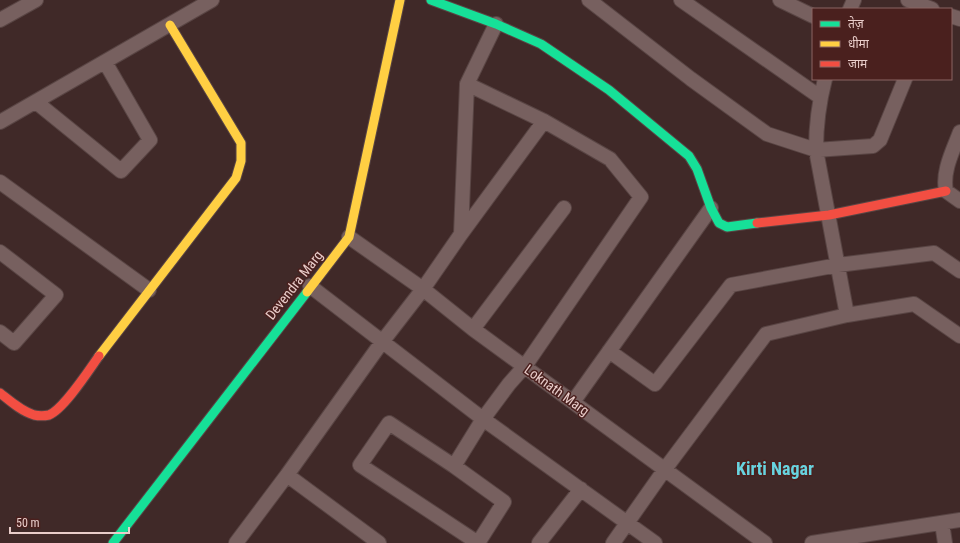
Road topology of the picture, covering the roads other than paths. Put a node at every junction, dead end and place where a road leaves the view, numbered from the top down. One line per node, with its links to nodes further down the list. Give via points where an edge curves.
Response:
1 (36, 0): 11 (street)
2 (212, 0): 13 (street)
3 (400, 0): 31 (street, Devendra Marg)
4 (431, 0): 12 (street)
5 (681, 0): 18 (street)
6 (780, 0): 10 (street)
7 (908, 0): 9 (street)
8 (596, 2): 23 (street, via 690,79 767,134)
9 (929, 8)
10 (812, 16)
11 (0, 20)
12 (496, 24): 17 (street); 28 (street, via 541,44 609,90 689,156 697,169)
13 (170, 25): 14 (street); 37 (street, via 241,143 242,157 241,168 236,178)
14 (105, 62): 19 (street); 19 (street, via 150,140 121,171)
15 (825, 80): 18 (street)
16 (905, 80): 23 (street, via 880,140 873,146)
17 (467, 84): 20 (street); 30 (street)
18 (820, 97): 23 (street)
19 (36, 102): 21 (street)
20 (544, 121): 30 (street); 44 (street, via 610,159 641,197)
21 (0, 122)
22 (960, 132): 25 (street, via 945,174)
23 (816, 150): 29 (street)
24 (0, 182): 37 (street)
25 (946, 192): 26 (street); 29 (street)
26 (960, 201)
27 (564, 208): 39 (street)
28 (711, 208): 29 (street, via 719,223 731,228); 43 (street)
29 (829, 215): 33 (street)
30 (461, 234): 36 (street)
31 (349, 237): 35 (street, Devendra Marg); 36 (street, Loknath Marg)
32 (0, 252): 40 (street, via 56,295 14,343)
33 (838, 265): 34 (street, via 934,252); 38 (street); 43 (street, via 731,284 655,384)
34 (960, 271)
35 (310, 286): 42 (street); 56 (street, Devendra Marg)
36 (423, 289): 39 (street, Loknath Marg); 42 (street)
37 (149, 290): 45 (street, via 56,411 45,416 32,416)
38 (847, 315): 41 (street, via 914,304); 49 (street, via 766,334)
39 (473, 328): 44 (street, Loknath Marg)
40 (0, 332)
41 (960, 336)
42 (382, 342): 47 (street); 50 (street)
43 (609, 351): 46 (street)
44 (525, 366): 46 (street, Loknath Marg); 47 (street)
45 (0, 393)
46 (573, 402): 49 (street, Loknath Marg)
47 (483, 419): 48 (street); 51 (street)
48 (454, 466): 48 (street, via 504,502 478,543 360,465 389,423)
49 (665, 469): 53 (street); 62 (street, Loknath Marg)
50 (287, 475): 57 (street); 58 (street)
51 (581, 489): 53 (street); 59 (street)
52 (960, 520): 54 (street)
53 (627, 523): 60 (street); 61 (street)
54 (942, 523): 55 (street); 64 (street)
55 (849, 540): 63 (street)
56 (113, 543)
57 (236, 543)
58 (379, 543)
59 (539, 543)
60 (613, 543)
61 (655, 543)
62 (765, 543)
63 (812, 543)
64 (945, 543)

